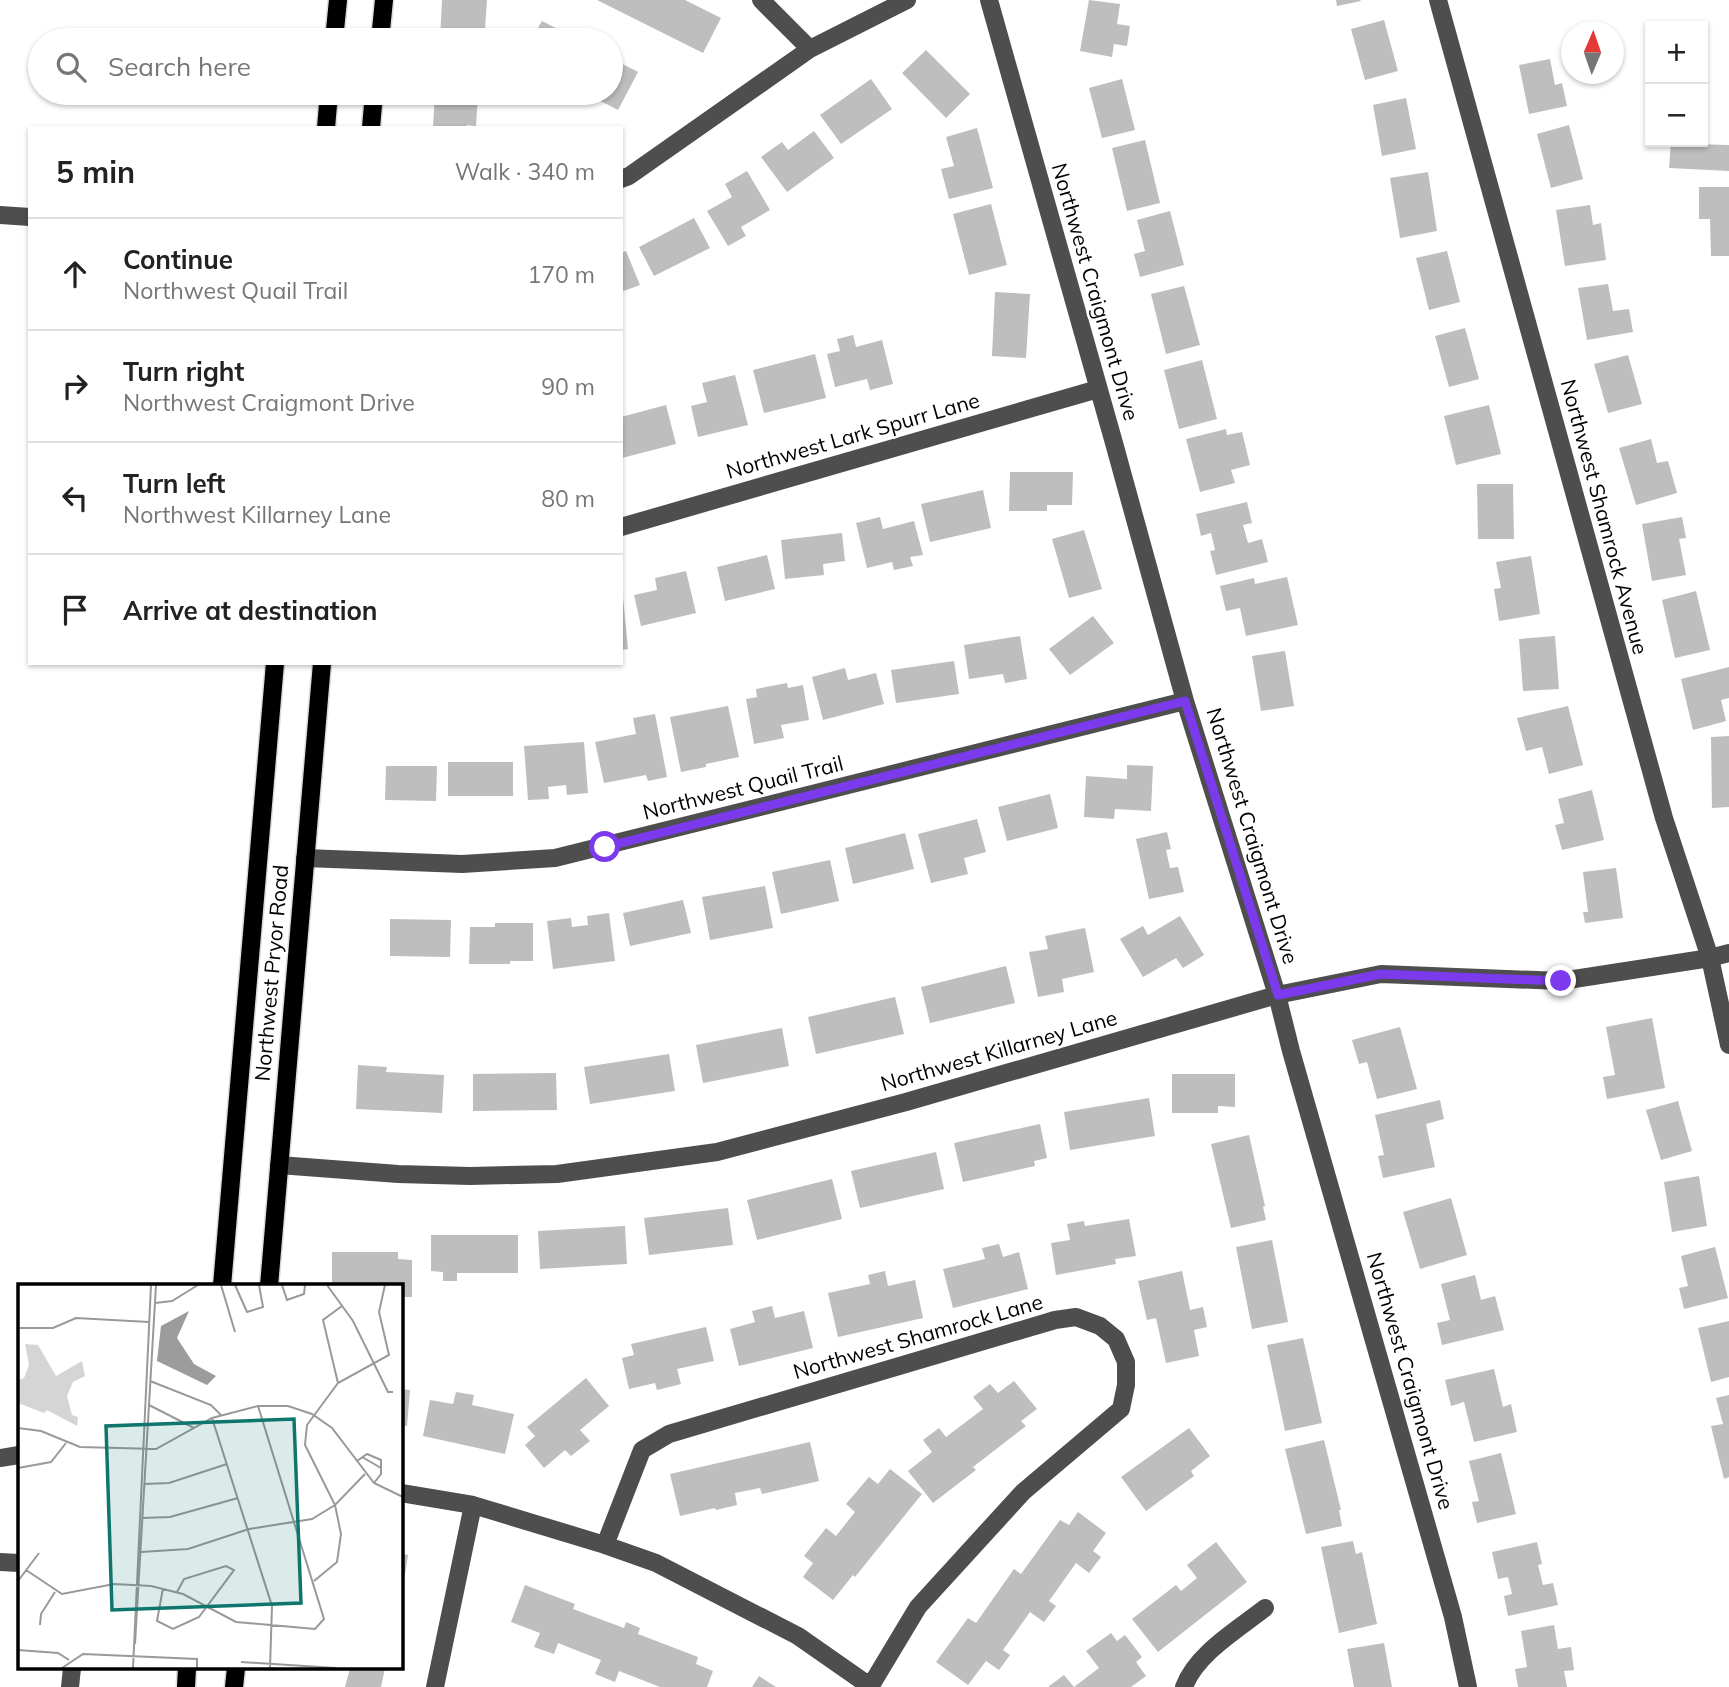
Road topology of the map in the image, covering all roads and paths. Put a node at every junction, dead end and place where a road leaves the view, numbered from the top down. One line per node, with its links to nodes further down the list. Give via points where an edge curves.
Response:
1 (338, 0): 7 (main road)
2 (384, 0): 8 (main road)
3 (761, 0): 9 (street)
4 (907, 0): 9 (street)
5 (989, 0): 17 (street, Northwest Craigmont Drive)
6 (1438, 0): 24 (street, Northwest Shamrock Avenue, via 1664,818)
7 (335, 28)
8 (381, 28)
9 (810, 50): 14 (street)
10 (328, 105): 12 (main road)
11 (373, 105): 13 (main road)
12 (326, 126)
13 (371, 126)
14 (624, 175)
15 (0, 215): 16 (street)
16 (28, 217)
17 (1098, 389): 18 (street, Northwest Lark Spurr Lane); 21 (street, Northwest Craigmont Drive)
18 (623, 526)
19 (275, 665): 28 (main road, Northwest Pryor Road)
20 (322, 665): 22 (main road, Northwest Pryor Road)
21 (1185, 701): 22 (street, Northwest Quail Trail, via 555,858 462,864); 25 (street, Northwest Craigmont Drive)
22 (305, 858): 27 (main road, Northwest Pryor Road)
23 (1729, 953): 24 (street, Northwest Killarney Lane)
24 (1710, 958): 25 (street, Northwest Killarney Lane, via 1561,981 1381,974); 26 (street, Northwest Shamrock Avenue)
25 (1278, 995): 27 (street, Northwest Killarney Lane, via 717,1152 557,1174 398,1174); 41 (street, Northwest Craigmont Drive, via 1453,1616)
26 (1729, 1045)
27 (279, 1165): 29 (main road, Northwest Pryor Road)
28 (222, 1284)
29 (268, 1284)
30 (18, 1455): 31 (street)
31 (0, 1458)
32 (402, 1493): 33 (street)
33 (473, 1506): 34 (street); 38 (street)
34 (604, 1545): 39 (street, via 656,1563 798,1636); 39 (street, Northwest Shamrock Lane, via 642,1450 669,1433 1055,1320 1076,1317 1100,1326 1116,1339 1126,1362 1121,1409 1023,1492 918,1607)
35 (0, 1562): 36 (street)
36 (18, 1563)
37 (1265, 1608): 40 (street, via 1205,1655)
38 (435, 1687)
39 (871, 1687)
40 (1184, 1687)
41 (1468, 1687)

